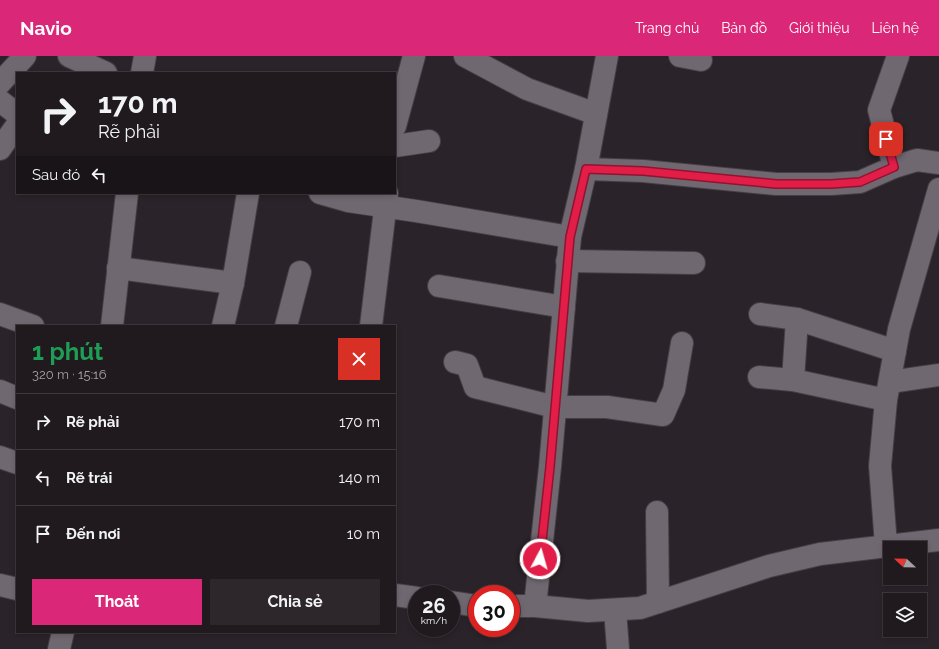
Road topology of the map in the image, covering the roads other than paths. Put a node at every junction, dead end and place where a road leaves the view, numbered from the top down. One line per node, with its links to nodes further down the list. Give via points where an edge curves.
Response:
1 (25, 56): 10 (street)
2 (145, 56): 9 (street)
3 (414, 56): 14 (street)
4 (466, 56): 13 (street, via 527,88)
5 (607, 56): 13 (street)
6 (898, 56): 20 (street, via 879,110)
7 (77, 64): 8 (street)
8 (103, 72)
9 (142, 72)
10 (0, 83)
11 (0, 101): 12 (street)
12 (16, 113)
13 (596, 114): 21 (street)
14 (396, 122)
15 (16, 126): 18 (street)
16 (429, 141): 17 (street)
17 (396, 146)
18 (0, 149)
19 (939, 163): 20 (street, via 917,160)
20 (894, 167): 21 (street, via 860,182 831,184 776,184 643,171)
21 (586, 169): 27 (street)
22 (939, 189): 28 (street)
23 (127, 194): 31 (street)
24 (248, 194): 33 (street)
25 (324, 194): 26 (street, via 348,201)
26 (386, 200): 27 (street); 43 (street)
27 (570, 237): 29 (street)
28 (931, 247): 45 (street, via 899,329)
29 (567, 261): 30 (street); 35 (street)
30 (694, 263)
31 (118, 268): 33 (street); 40 (street)
32 (300, 272): 42 (street)
33 (233, 283): 41 (street)
34 (439, 286): 35 (street)
35 (564, 307): 53 (street)
36 (0, 314): 39 (street)
37 (760, 314): 38 (street)
38 (797, 319): 45 (street); 49 (street)
39 (29, 325)
40 (112, 325)
41 (223, 325)
42 (286, 325)
43 (371, 325)
44 (682, 343): 53 (street, via 674,390 663,415 607,407)
45 (895, 351): 51 (street)
46 (455, 362): 53 (street, via 467,365 475,387)
47 (939, 375): 51 (street)
48 (759, 377): 49 (street)
49 (793, 380): 51 (street)
50 (0, 391): 52 (street)
51 (888, 391): 58 (street, via 880,466)
52 (16, 398)
53 (555, 408): 67 (street)
54 (0, 457): 55 (street)
55 (16, 463)
56 (657, 512): 65 (street)
57 (939, 540): 59 (street)
58 (886, 541)
59 (927, 541)
60 (883, 545): 65 (street, via 820,554 769,566)
61 (0, 584): 62 (street)
62 (16, 589)
63 (396, 595): 64 (street)
64 (408, 597)
65 (658, 602): 68 (street, via 640,608)
66 (520, 606): 67 (street)
67 (535, 606): 68 (street, via 588,611)
68 (615, 610): 71 (street)
69 (63, 633): 70 (street)
70 (59, 649)
71 (618, 649)

